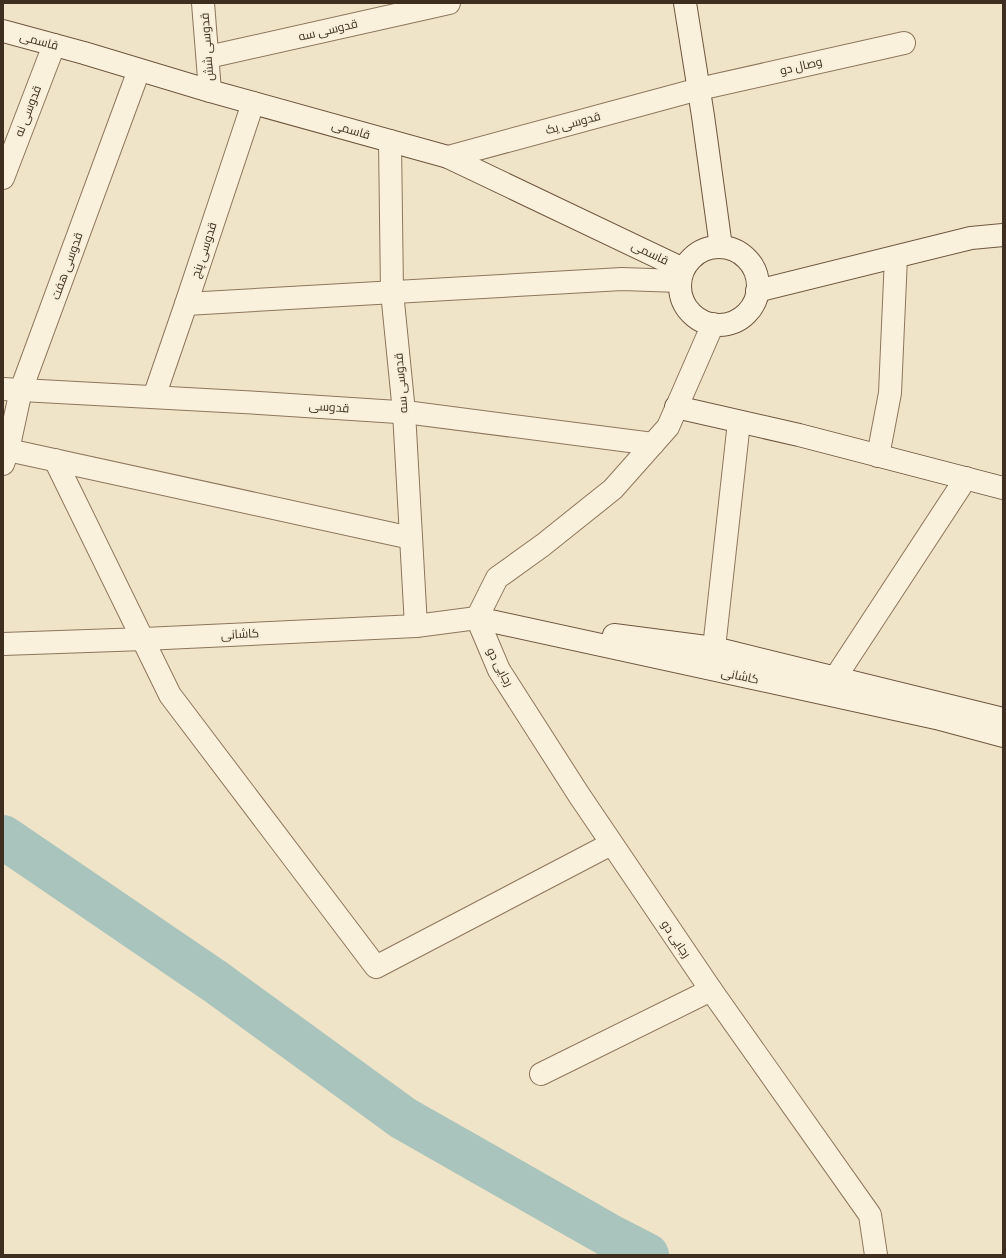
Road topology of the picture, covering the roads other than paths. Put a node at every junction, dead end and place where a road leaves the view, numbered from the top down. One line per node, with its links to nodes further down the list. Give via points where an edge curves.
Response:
1 (203, 3): 7 (street, قدوسی شش)
2 (449, 3): 7 (street, قدوسی سه)
3 (685, 3): 9 (street)
4 (3, 31): 6 (street, قاسمی)
5 (904, 43): 9 (street, وصال دو)
6 (54, 45): 8 (street, قاسمی); 14 (street, قدوسی نه)
7 (208, 57): 10 (street, قدوسی شش)
8 (139, 70): 10 (street, قاسمی); 24 (street, قدوسی هفت)
9 (699, 89): 13 (street, قدوسی یک); 17 (street)
10 (210, 91): 11 (street, قاسمی)
11 (253, 103): 12 (street, قاسمی); 22 (street, قدوسی پنج)
12 (390, 141): 13 (street, قاسمی); 21 (street, قدوسی سه)
13 (448, 157): 19 (street, قاسمی)
14 (3, 178)
15 (1003, 216): 16 (street)
16 (998, 235): 18 (street, via 971,238)
17 (721, 247): 19 (street, via 699,252 690,260); 20 (street, via 734,250 749,261 757,278)
18 (896, 257): 20 (street); 30 (street, via 890,393)
19 (682, 275): 21 (street); 23 (street, via 681,294 685,304 692,314)
20 (757, 291): 23 (street, via 754,303 737,320 725,324)
21 (392, 292): 22 (street); 27 (street, قدوسی سه)
22 (186, 304): 25 (street, قدوسی پنج)
23 (712, 324): 26 (street)
24 (12, 390): 25 (street, قدوسی); 31 (street, قدوسی هفت)
25 (154, 397): 27 (street, قدوسی)
26 (676, 407): 28 (street); 29 (street, via 668,427)
27 (404, 412): 29 (street, قدوسی); 35 (street, قدوسی سه)
28 (739, 422): 30 (street); 40 (street)
29 (653, 444): 36 (street, via 613,489 497,578)
30 (878, 456): 33 (street)
31 (5, 457): 32 (street)
32 (55, 460): 35 (street); 38 (street)
33 (966, 478): 34 (street); 41 (street)
34 (1003, 488)
35 (411, 538): 37 (street, قدوسی سه)
36 (477, 618): 37 (street, کاشانی); 40 (street, کاشانی); 43 (street, کاشانی, via 936,718); 44 (street, رجایی دو, via 499,670)
37 (416, 626): 38 (street, کاشانی)
38 (144, 639): 39 (street, کاشانی); 44 (street, via 170,694 376,967)
39 (3, 644)
40 (714, 648): 41 (street, کاشانی)
41 (835, 678): 42 (street, کاشانی)
42 (1003, 719)
43 (1003, 736)
44 (611, 844): 45 (street, رجایی دو)
45 (711, 990): 46 (street); 47 (street, رجایی دو, via 870,1215)
46 (541, 1074)
47 (876, 1255)

